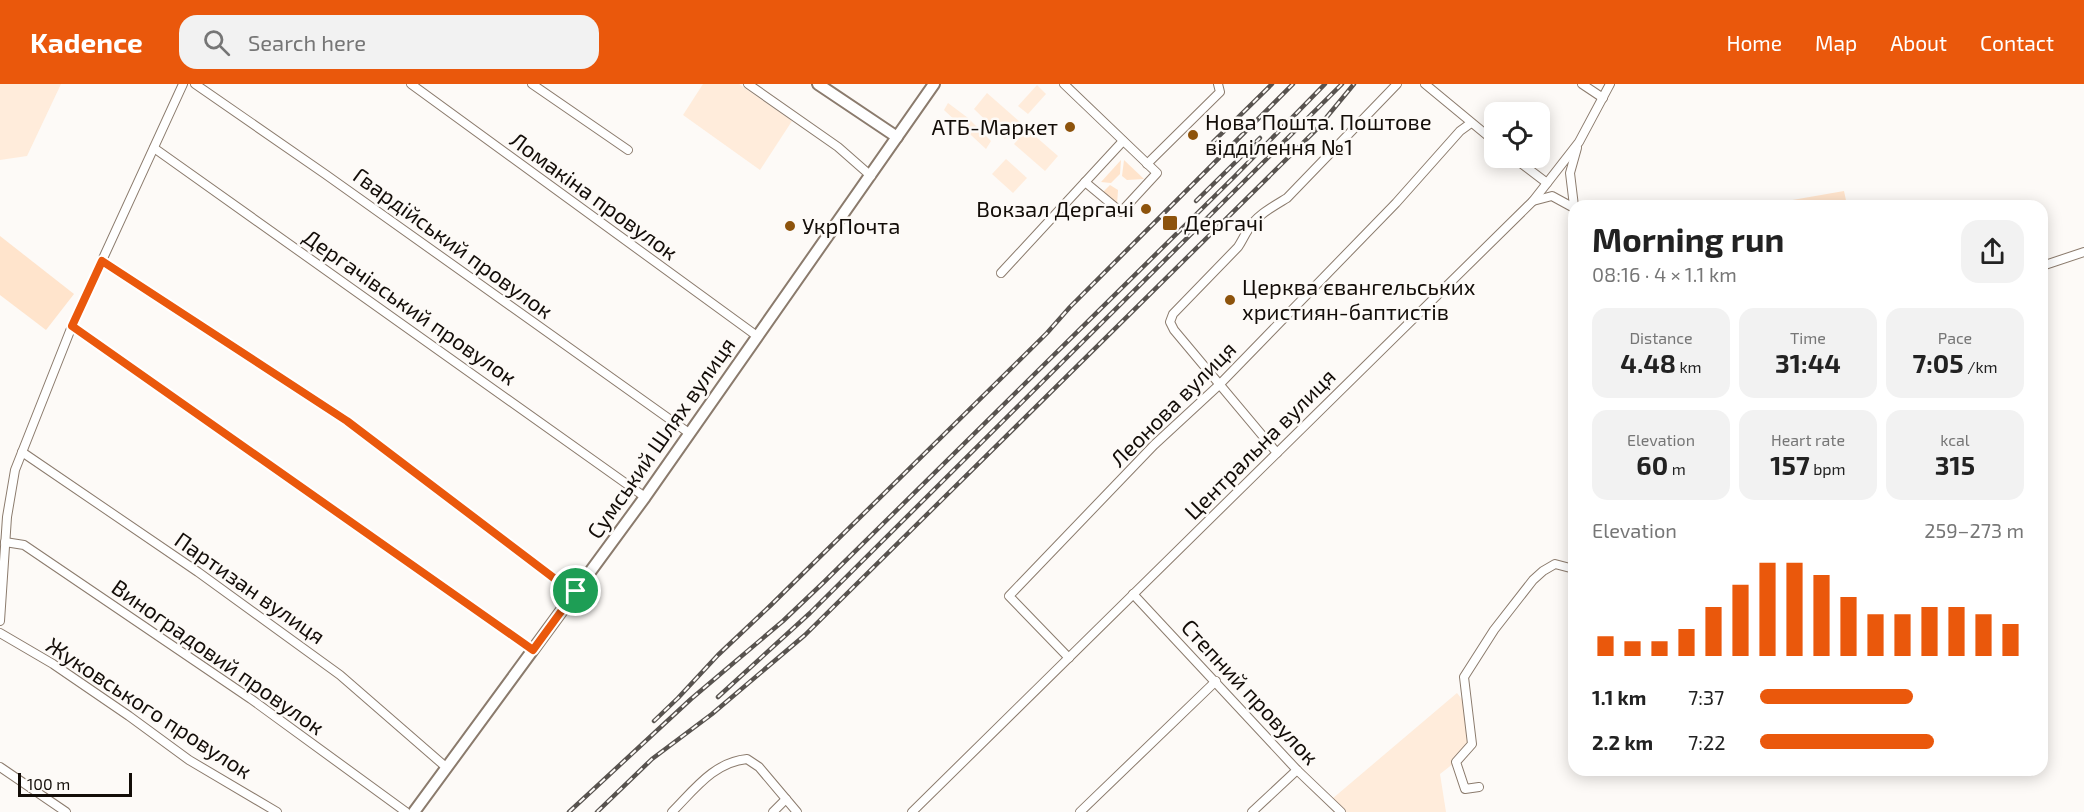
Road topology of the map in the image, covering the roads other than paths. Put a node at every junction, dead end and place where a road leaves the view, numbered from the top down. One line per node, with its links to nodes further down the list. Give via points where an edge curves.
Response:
1 (183, 84): 20 (street)
2 (195, 84): 37 (street, Гвардійський провулок)
3 (411, 84): 35 (street, Ломакіна провулок)
4 (532, 84): 21 (street)
5 (748, 84): 24 (street, via 838,147)
6 (818, 84): 17 (main road)
7 (934, 84): 17 (main road, Сумський Шлях вулиця)
8 (1064, 84): 18 (street)
9 (1218, 84): 22 (street, via 1221,92)
10 (1397, 84): 36 (street, via 1287,198 1268,209 1248,229 1238,247 1173,314 1170,322 1174,330)
11 (1425, 84): 15 (street)
12 (1582, 84): 14 (street)
13 (1610, 84): 14 (street, Центральна вулиця)
14 (1603, 98): 19 (street, Центральна вулиця)
15 (1471, 123): 16 (street); 36 (street, Леонова вулиця)
16 (1484, 133)
17 (897, 137): 24 (main road, Сумський Шлях вулиця)
18 (1123, 141): 22 (street); 25 (street)
19 (1579, 142): 26 (street, Центральна вулиця); 27 (street, via 1570,173)
20 (154, 148): 31 (street); 40 (street, Дергачівський провулок)
21 (628, 150)
22 (1147, 164): 25 (street, via 1157,172 1121,212)
23 (1527, 168): 26 (street)
24 (871, 176): 35 (main road, Сумський Шлях вулиця)
25 (1085, 182): 33 (street)
26 (1547, 183): 28 (street, Центральна вулиця)
27 (1573, 200)
28 (1533, 201): 29 (street, via 1552,196); 39 (street, Центральна вулиця)
29 (1568, 204)
30 (2084, 252): 32 (street)
31 (102, 261): 34 (street); 43 (street, via 347,421)
32 (2048, 264)
33 (1001, 273)
34 (72, 326): 38 (street); 47 (street)
35 (757, 336): 37 (main road, Сумський Шлях вулиця)
36 (1219, 385): 39 (street); 48 (street, Леонова вулиця, via 1154,446 1009,596)
37 (689, 433): 40 (main road, Сумський Шлях вулиця)
38 (22, 452): 41 (street, via 15,470); 51 (street, Партизан вулиця, via 340,675)
39 (1277, 453): 44 (street, Центральна вулиця)
40 (645, 497): 43 (main road, Сумський Шлях вулиця)
41 (5, 542): 45 (street); 57 (street, Виноградовий провулок, via 24,545 251,699)
42 (1568, 567): 53 (street, via 1555,564 1533,580 1494,630 1464,678 1472,744 1456,762 1465,789)
43 (576, 591): 47 (main road, Сумський Шлях вулиця)
44 (1133, 594): 48 (street, Центральна вулиця); 49 (street, Степний провулок)
45 (0, 621)
46 (0, 633): 56 (street, Жуковського провулок, via 52,664 189,760)
47 (533, 650): 51 (main road, Сумський Шлях вулиця)
48 (1069, 658): 62 (street, Центральна вулиця)
49 (1216, 681): 52 (street, Степний провулок); 63 (street)
50 (0, 767): 55 (street)
51 (447, 768): 58 (main road, Сумський Шлях вулиця)
52 (1297, 770): 64 (street); 65 (street, Степний провулок)
53 (1479, 787)
54 (786, 799): 59 (street, via 759,767 747,759 737,760 704,780); 60 (street); 61 (street)
55 (66, 812)
56 (277, 812)
57 (406, 812)
58 (414, 812)
59 (672, 812)
60 (773, 812)
61 (797, 812)
62 (912, 812)
63 (1080, 812)
64 (1252, 812)
65 (1341, 812)

